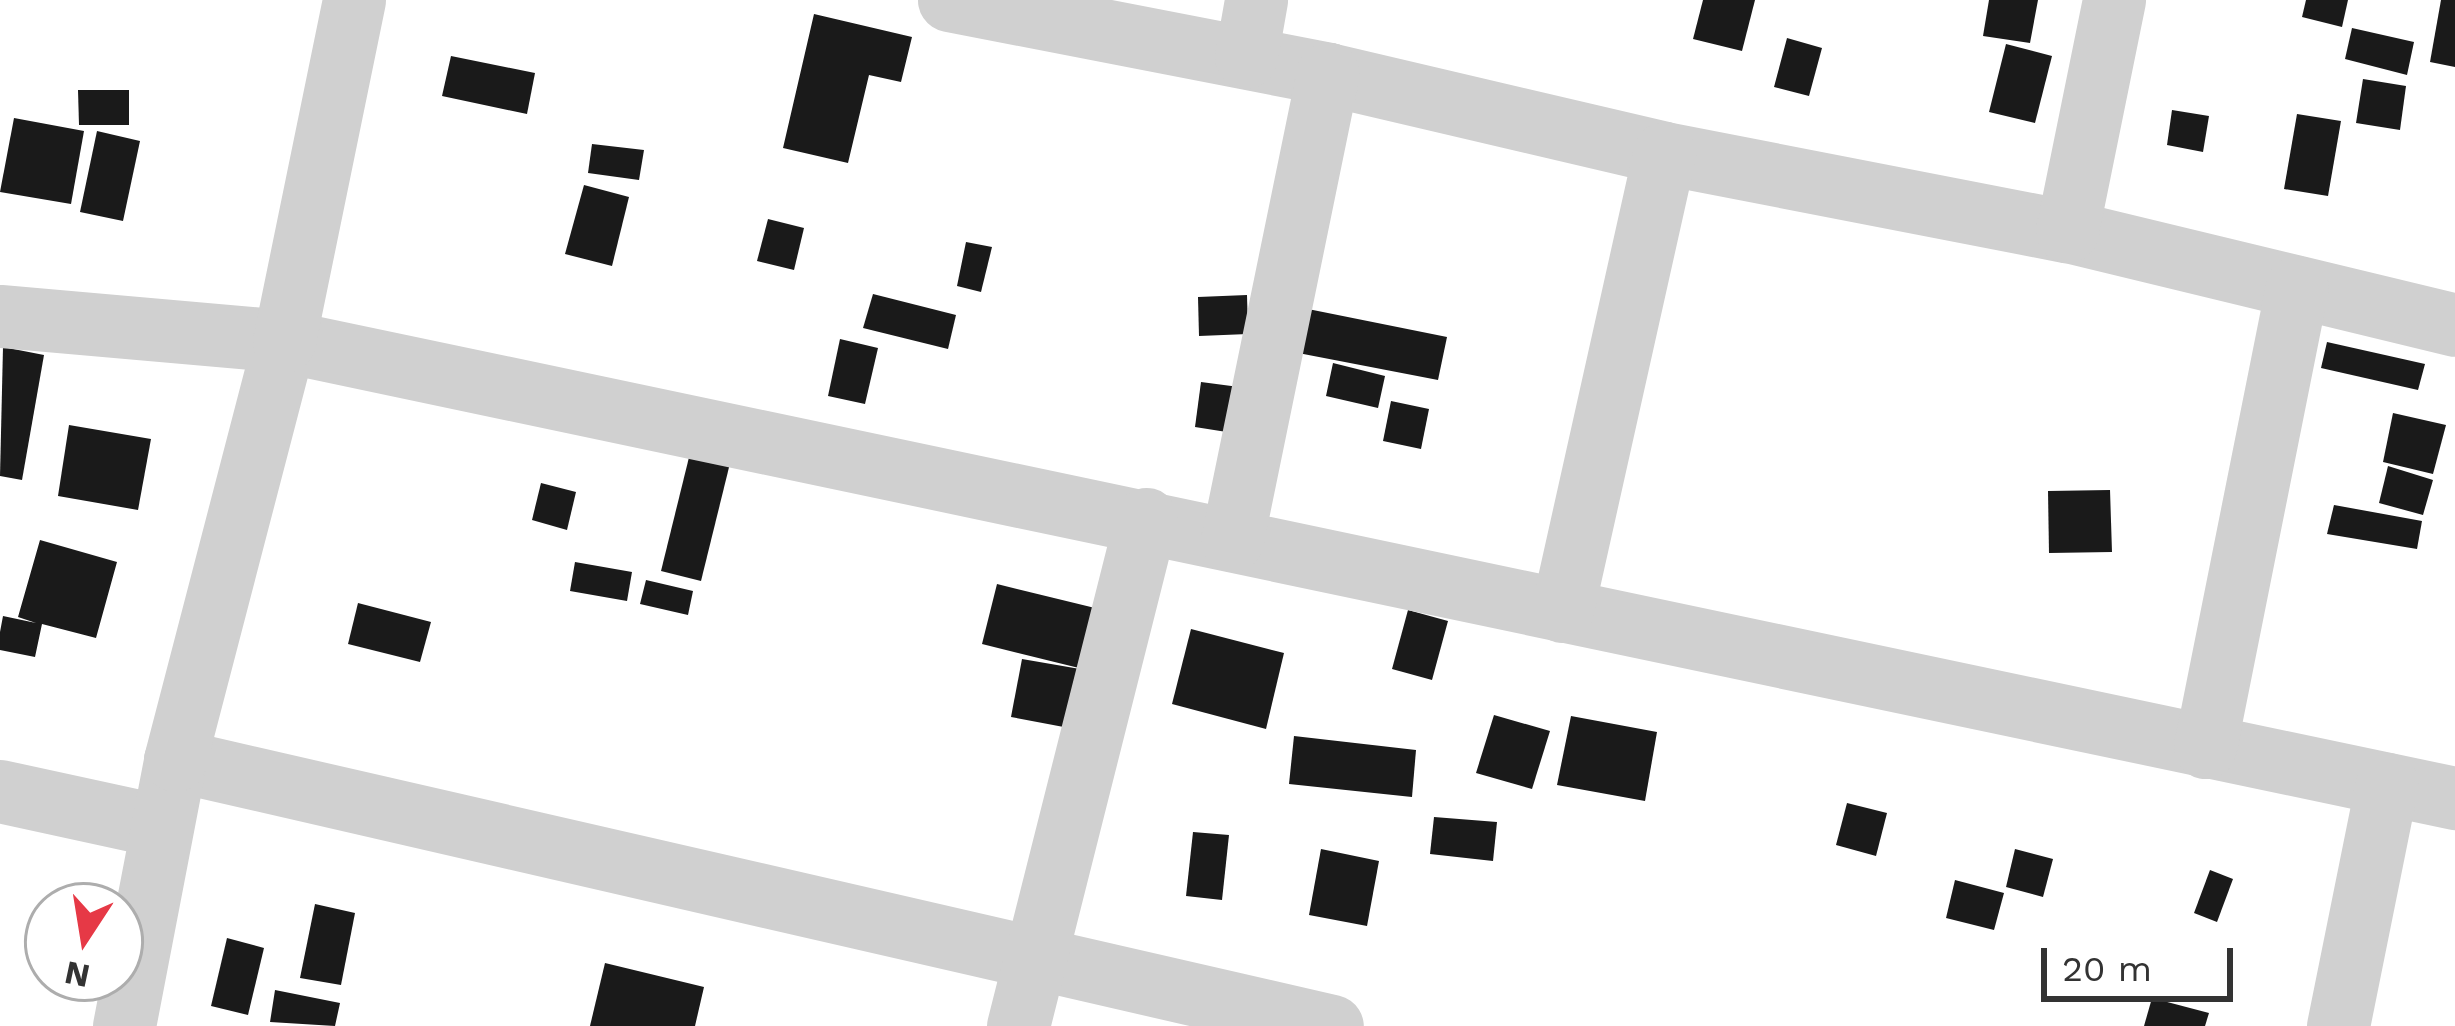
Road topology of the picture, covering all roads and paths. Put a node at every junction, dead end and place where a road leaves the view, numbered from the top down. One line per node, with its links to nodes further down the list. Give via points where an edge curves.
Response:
1 (354, 0): 11 (street)
2 (949, 0): 4 (street)
3 (2114, 0): 7 (street)
4 (1251, 29): 5 (street)
5 (1328, 74): 6 (street); 13 (street)
6 (1664, 153): 7 (street); 14 (street)
7 (2067, 231): 8 (street)
8 (2297, 287): 10 (street); 15 (street)
9 (0, 316): 11 (street)
10 (2455, 325)
11 (284, 340): 12 (street); 16 (street)
12 (1145, 519): 13 (street); 21 (street)
13 (1232, 540): 14 (street)
14 (1562, 611): 15 (street)
15 (2205, 747): 17 (street)
16 (175, 760): 20 (street); 21 (street)
17 (2386, 784): 19 (street); 25 (street)
18 (0, 791): 20 (street)
19 (2455, 798)
20 (161, 826): 22 (street)
21 (1030, 960): 23 (street); 24 (street)
22 (124, 1026)
23 (1018, 1026)
24 (1332, 1026)
25 (2338, 1026)

